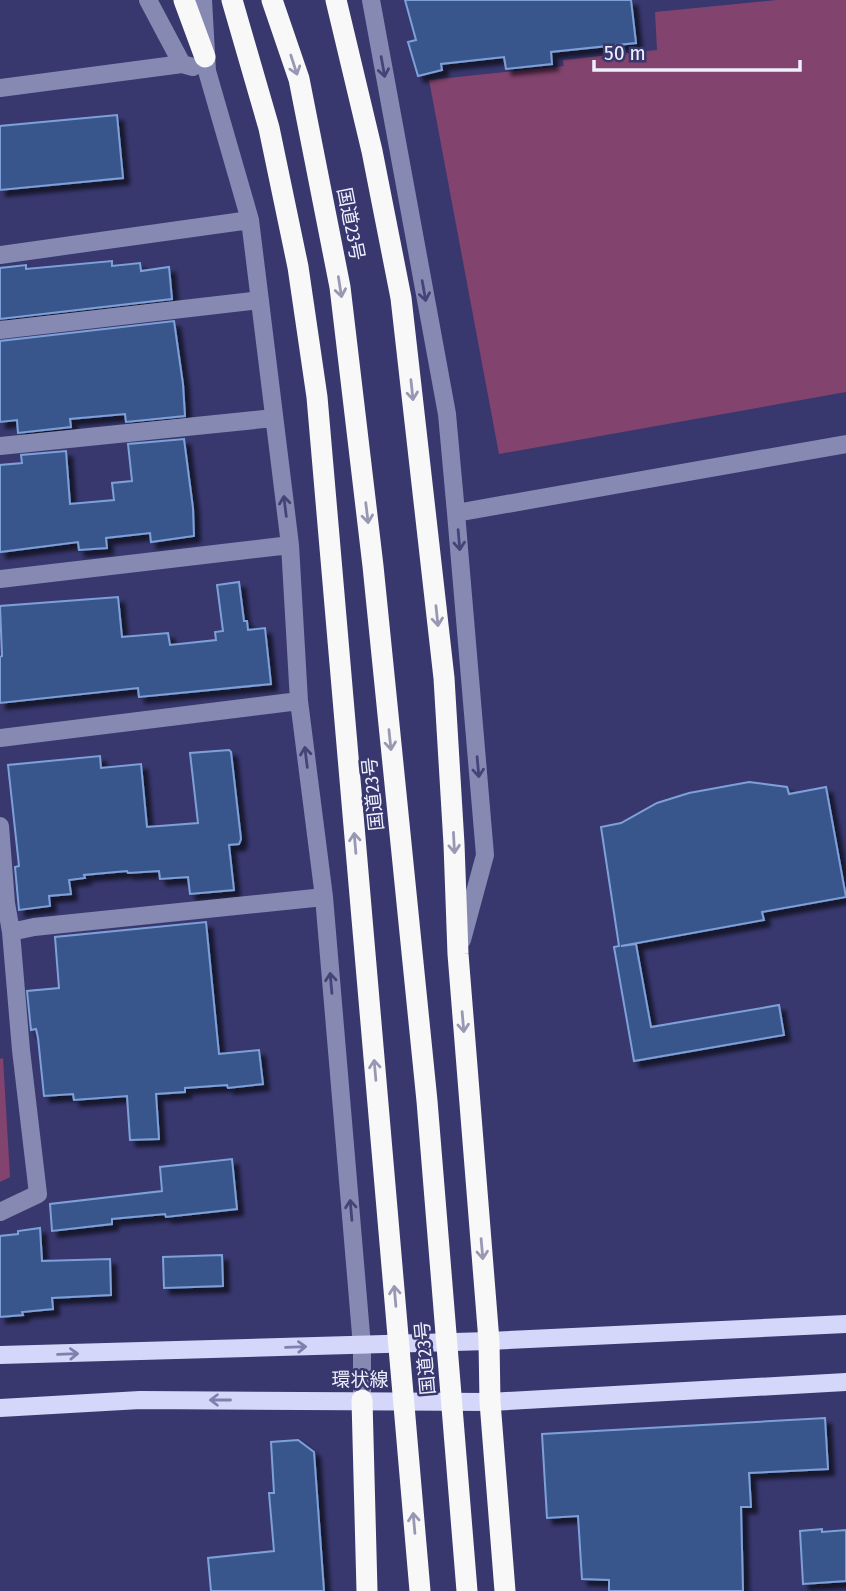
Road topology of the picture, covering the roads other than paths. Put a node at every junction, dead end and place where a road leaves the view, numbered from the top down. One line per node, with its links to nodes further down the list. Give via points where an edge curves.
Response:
1 (148, 0): 8 (street)
2 (184, 0): 9 (highway)
3 (204, 0): 9 (street)
4 (232, 0): 37 (highway, 国道23号, one-way to 4, bridge, via 317,397 298,267 270,128)
5 (272, 0): 38 (highway, 国道23号, one-way to 38, bridge, via 299,79 340,287 427,1101)
6 (335, 0): 26 (highway, one-way to 26, via 401,298 444,678)
7 (371, 0): 18 (street, one-way to 18, via 447,414)
8 (182, 64): 9 (street); 10 (street)
9 (206, 64): 11 (street)
10 (0, 88)
11 (250, 220): 12 (street); 13 (street)
12 (0, 255)
13 (260, 300): 14 (street); 15 (street)
14 (0, 330)
15 (274, 418): 17 (street); 19 (street, one-way to 15)
16 (846, 444): 18 (street)
17 (0, 446)
18 (456, 513): 26 (street, one-way to 26, via 485,855)
19 (290, 545): 20 (street); 21 (street)
20 (0, 579)
21 (299, 701): 22 (street); 24 (street, one-way to 21)
22 (0, 738)
23 (0, 826): 25 (street)
24 (324, 897): 25 (street); 30 (street, one-way to 24)
25 (11, 932): 27 (street, via 38,1194)
26 (458, 954): 29 (highway, one-way to 29)
27 (0, 1212)
28 (846, 1324): 29 (main road, 環状線)
29 (489, 1341): 30 (main road, 環状線); 34 (highway)
30 (362, 1346): 31 (main road, 環状線, one-way to 30); 33 (street)
31 (0, 1356)
32 (846, 1382): 34 (main road, 環状線)
33 (362, 1400): 34 (main road, 環状線); 35 (main road, 環状線, one-way to 35, via 141,1400); 36 (highway)
34 (490, 1402): 39 (highway)
35 (0, 1408)
36 (367, 1591)
37 (420, 1591)
38 (467, 1591)
39 (505, 1591)

